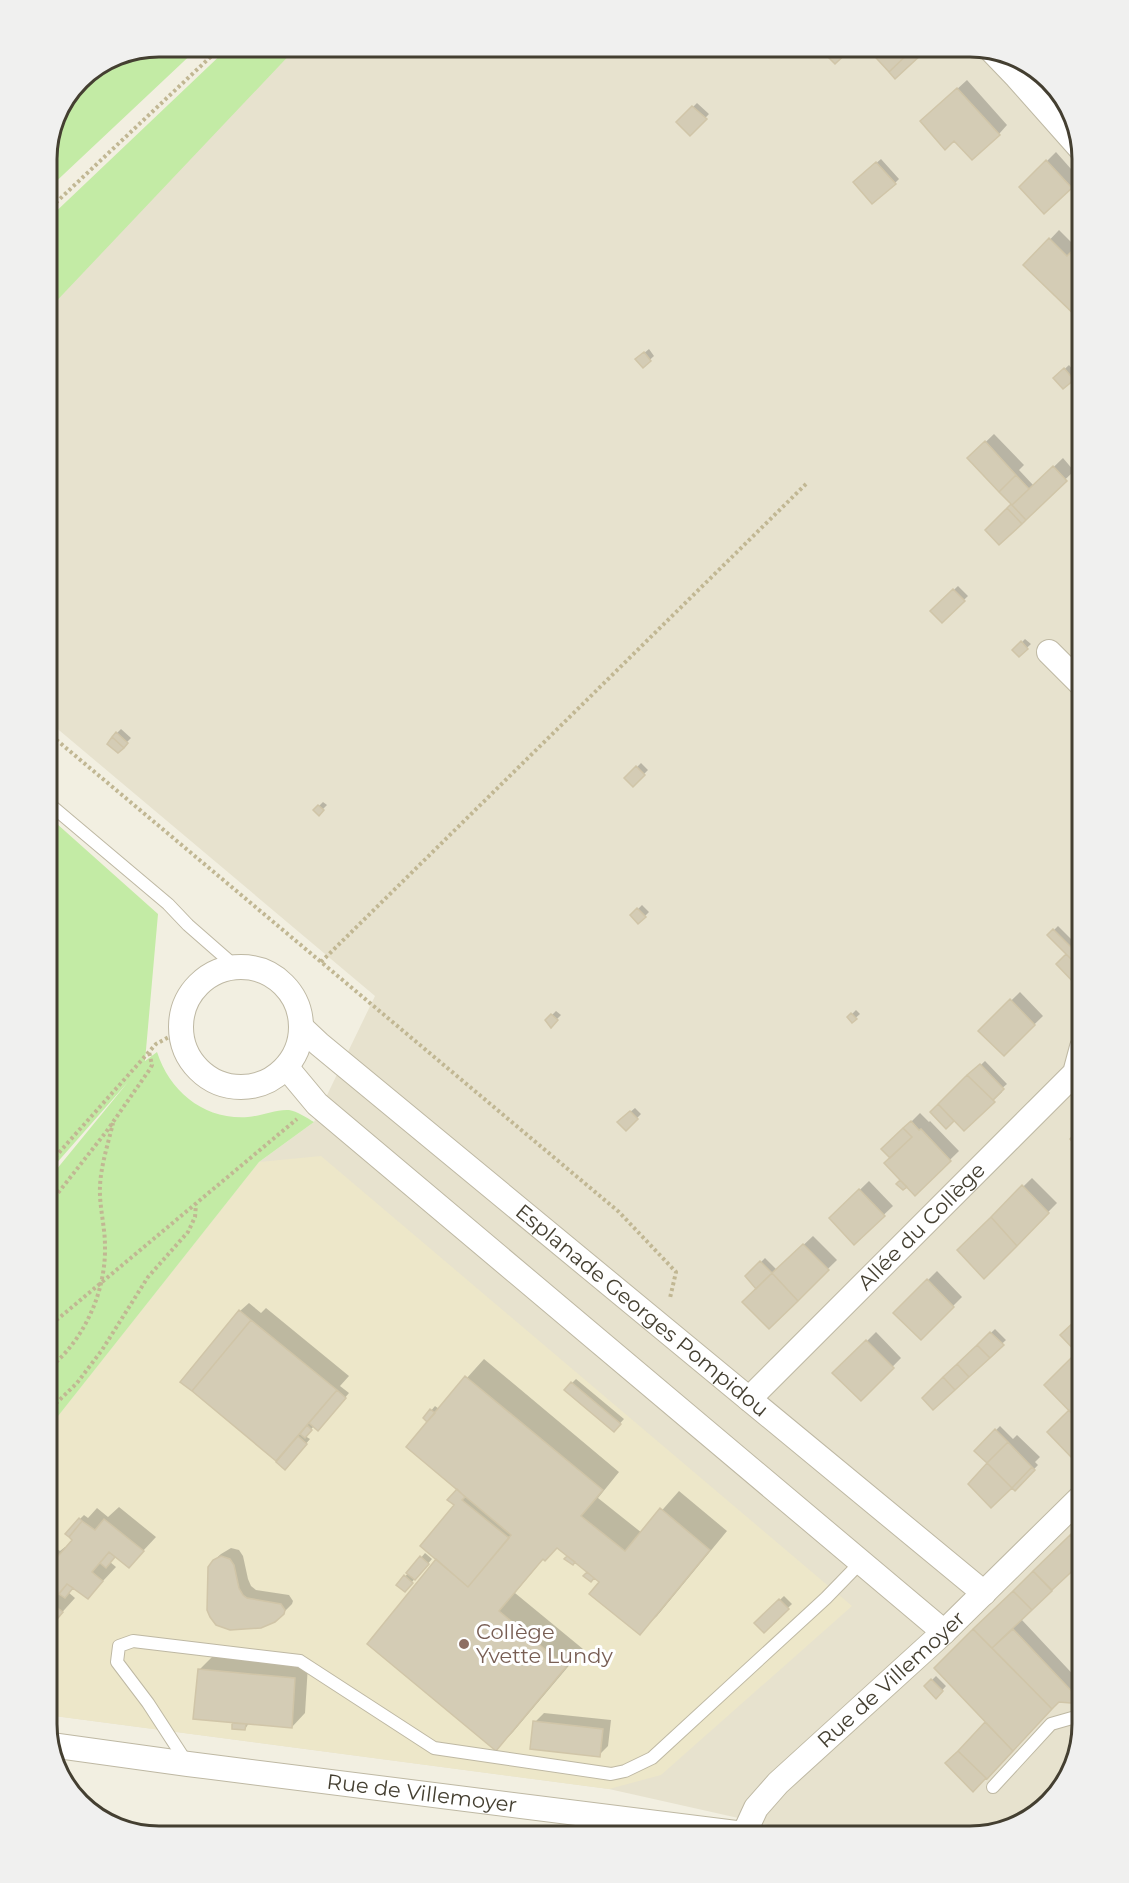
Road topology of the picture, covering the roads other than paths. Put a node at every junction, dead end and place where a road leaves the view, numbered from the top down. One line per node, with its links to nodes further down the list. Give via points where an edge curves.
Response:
1 (1002, 62): 2 (street)
2 (1070, 136)
3 (1049, 652): 4 (street)
4 (1072, 674)
5 (57, 810): 6 (lane)
6 (236, 967): 7 (street, via 261,970 283,982 297,1003); 8 (street, via 213,973 195,987 183,1007 180,1031 185,1053 199,1072 220,1085 244,1089 267,1083)
7 (302, 1028): 8 (street, via 298,1050); 10 (street, Esplanade Georges Pompidou)
8 (287, 1068): 12 (street, via 317,1104)
9 (1072, 1077): 10 (street, Allée du Collège)
10 (748, 1399): 13 (street, Esplanade Georges Pompidou)
11 (1072, 1507): 13 (street, Rue de Villemoyer)
12 (861, 1562): 14 (street); 17 (lane, via 652,1758 611,1774 434,1748 300,1660 133,1641 119,1646 117,1662)
13 (984, 1593): 14 (street, Rue de Villemoyer)
14 (944, 1632): 20 (street, Rue de Villemoyer, via 778,1783 756,1808)
15 (1072, 1718): 18 (lane, via 1051,1724)
16 (59, 1746): 17 (street, Rue de Villemoyer)
17 (188, 1764): 19 (street, Rue de Villemoyer)
18 (993, 1787)
19 (674, 1826)
20 (748, 1826)

